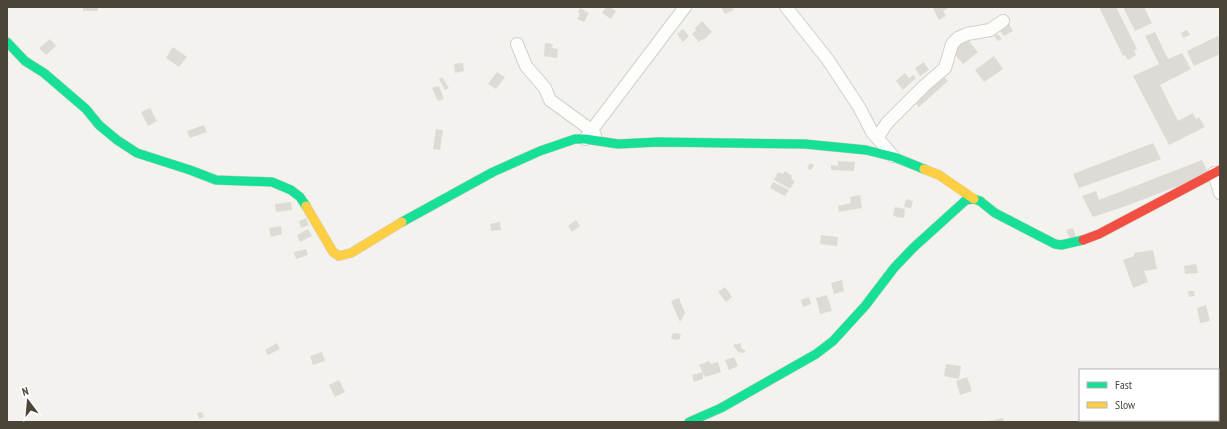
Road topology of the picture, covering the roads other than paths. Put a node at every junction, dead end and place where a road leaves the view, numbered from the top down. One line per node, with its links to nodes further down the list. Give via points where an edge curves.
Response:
1 (684, 7): 6 (street)
2 (786, 7): 7 (street, via 834,69)
3 (1003, 21): 7 (street, via 990,30 958,38 952,44 945,68 892,118)
4 (7, 42): 6 (street, via 25,61 44,73 86,109 99,125 137,153 216,180 272,182 291,190 300,197 333,252 339,256 351,254 408,218 493,172 559,144)
5 (517, 44): 6 (street, via 526,66 545,88 550,100)
6 (588, 135): 8 (street)
7 (877, 138): 9 (street)
8 (599, 141): 9 (street, via 618,144 805,144 866,150)
9 (894, 157): 12 (street, via 939,175)
10 (1217, 172): 11 (street); 12 (street, via 1099,234 1068,244 1049,242)
11 (1220, 193)
12 (974, 199): 13 (street, via 962,202 913,248 833,341 816,354 721,408)
13 (689, 422)

